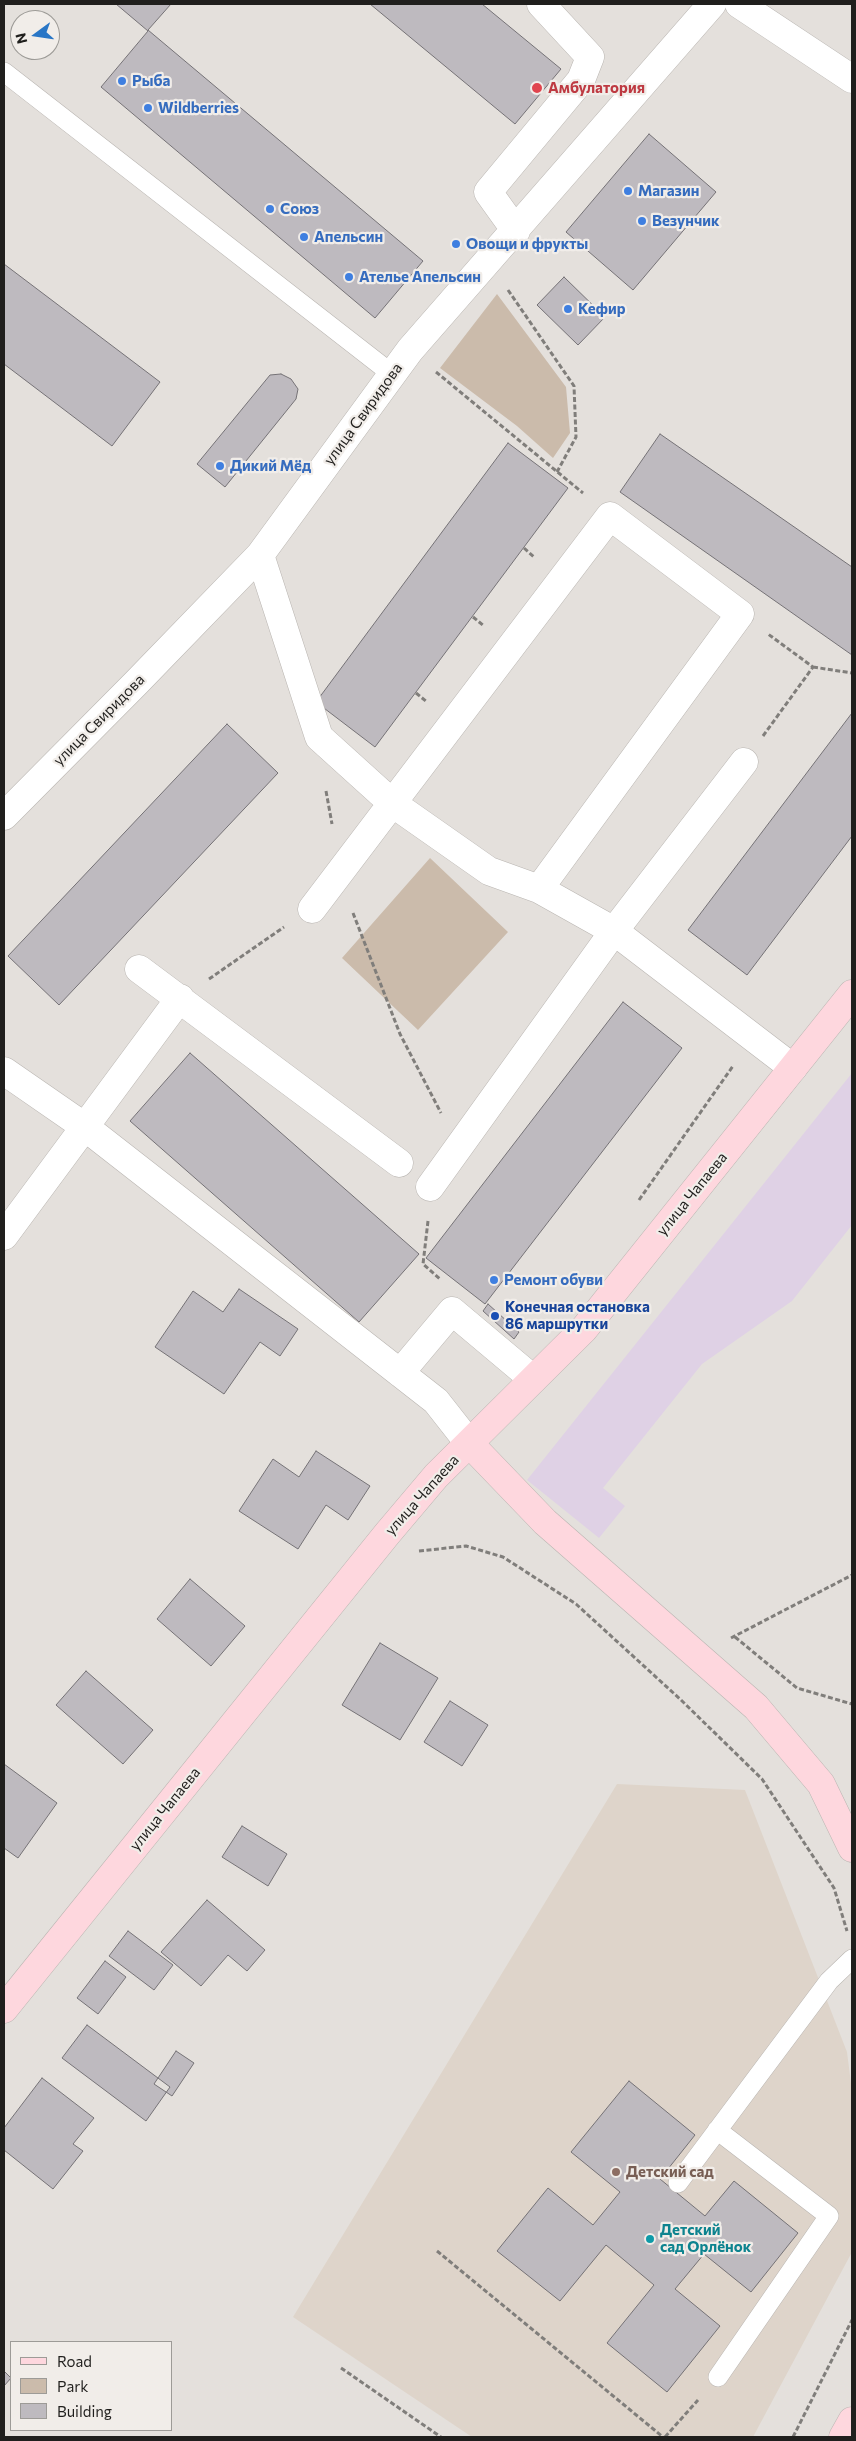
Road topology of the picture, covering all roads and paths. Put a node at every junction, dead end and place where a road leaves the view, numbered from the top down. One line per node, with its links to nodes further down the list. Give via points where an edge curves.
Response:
1 (541, 4): 6 (street, via 590,57 581,80 488,192)
2 (712, 4): 6 (street, улица Свиридова)
3 (739, 4): 5 (street)
4 (4, 72): 9 (lane)
5 (852, 79)
6 (516, 231): 7 (street, улица Свиридова)
7 (488, 261): 8 (street, улица Свиридова); 10 (path, via 574,386 576,437)
8 (410, 350): 9 (street, улица Свиридова); 10 (path)
9 (392, 374): 12 (street, улица Свиридова)
10 (558, 472): 11 (path)
11 (610, 516): 13 (street); 18 (street)
12 (260, 555): 16 (street); 19 (street, улица Свиридова)
13 (740, 614): 14 (path); 21 (street)
14 (814, 667): 15 (path); 17 (path)
15 (852, 673)
16 (319, 737): 18 (street); 20 (path)
17 (744, 762): 23 (street)
18 (392, 804): 20 (street); 21 (street, via 489,871)
19 (4, 816)
20 (340, 872): 22 (street); 30 (path, via 342,887 400,1034)
21 (539, 890): 23 (street)
22 (312, 909): 26 (path)
23 (614, 931): 27 (street); 33 (street)
24 (139, 969): 26 (street)
25 (852, 994): 28 (main road, улица Чапаева)
26 (180, 998): 31 (street); 32 (street)
27 (753, 1037): 28 (street); 34 (path)
28 (793, 1068): 38 (main road, улица Чапаева, via 584,1328)
29 (4, 1071): 31 (street)
30 (442, 1115)
31 (85, 1127): 35 (street); 37 (street)
32 (399, 1163)
33 (430, 1187): 36 (path, via 423,1264 462,1298)
34 (635, 1206)
35 (4, 1236)
36 (452, 1311): 37 (street); 38 (street)
37 (400, 1373): 39 (street)
38 (533, 1380): 40 (main road, улица Чапаева)
39 (436, 1401): 40 (street, via 455,1414 468,1417 481,1418); 41 (street); 42 (street, via 447,1420 448,1438 446,1456)
40 (500, 1412): 41 (main road, улица Чапаева); 43 (main road, via 489,1436 490,1455)
41 (469, 1443): 42 (main road, улица Чапаева); 43 (main road)
42 (436, 1476): 43 (main road, via 457,1467 471,1467 484,1469); 44 (main road, улица Чапаева)
43 (505, 1482): 47 (main road, via 578,1552 756,1707 821,1784)
44 (387, 1534): 48 (path, via 405,1552 466,1546 503,1557 576,1604 762,1779 834,1888); 50 (main road, улица Чапаева)
45 (852, 1575): 46 (path, via 735,1638 798,1688)
46 (852, 1704)
47 (852, 1848)
48 (849, 1936)
49 (852, 1959): 51 (lane, via 830,1981)
50 (4, 2009)
51 (717, 2130): 52 (lane); 56 (lane, via 829,2216)
52 (678, 2183)
53 (437, 2250): 59 (path)
54 (852, 2320): 60 (path)
55 (341, 2368): 58 (path)
56 (718, 2376): 59 (path)
57 (852, 2421): 61 (main road)
58 (440, 2437)
59 (664, 2437)
60 (793, 2437)
61 (844, 2437)

